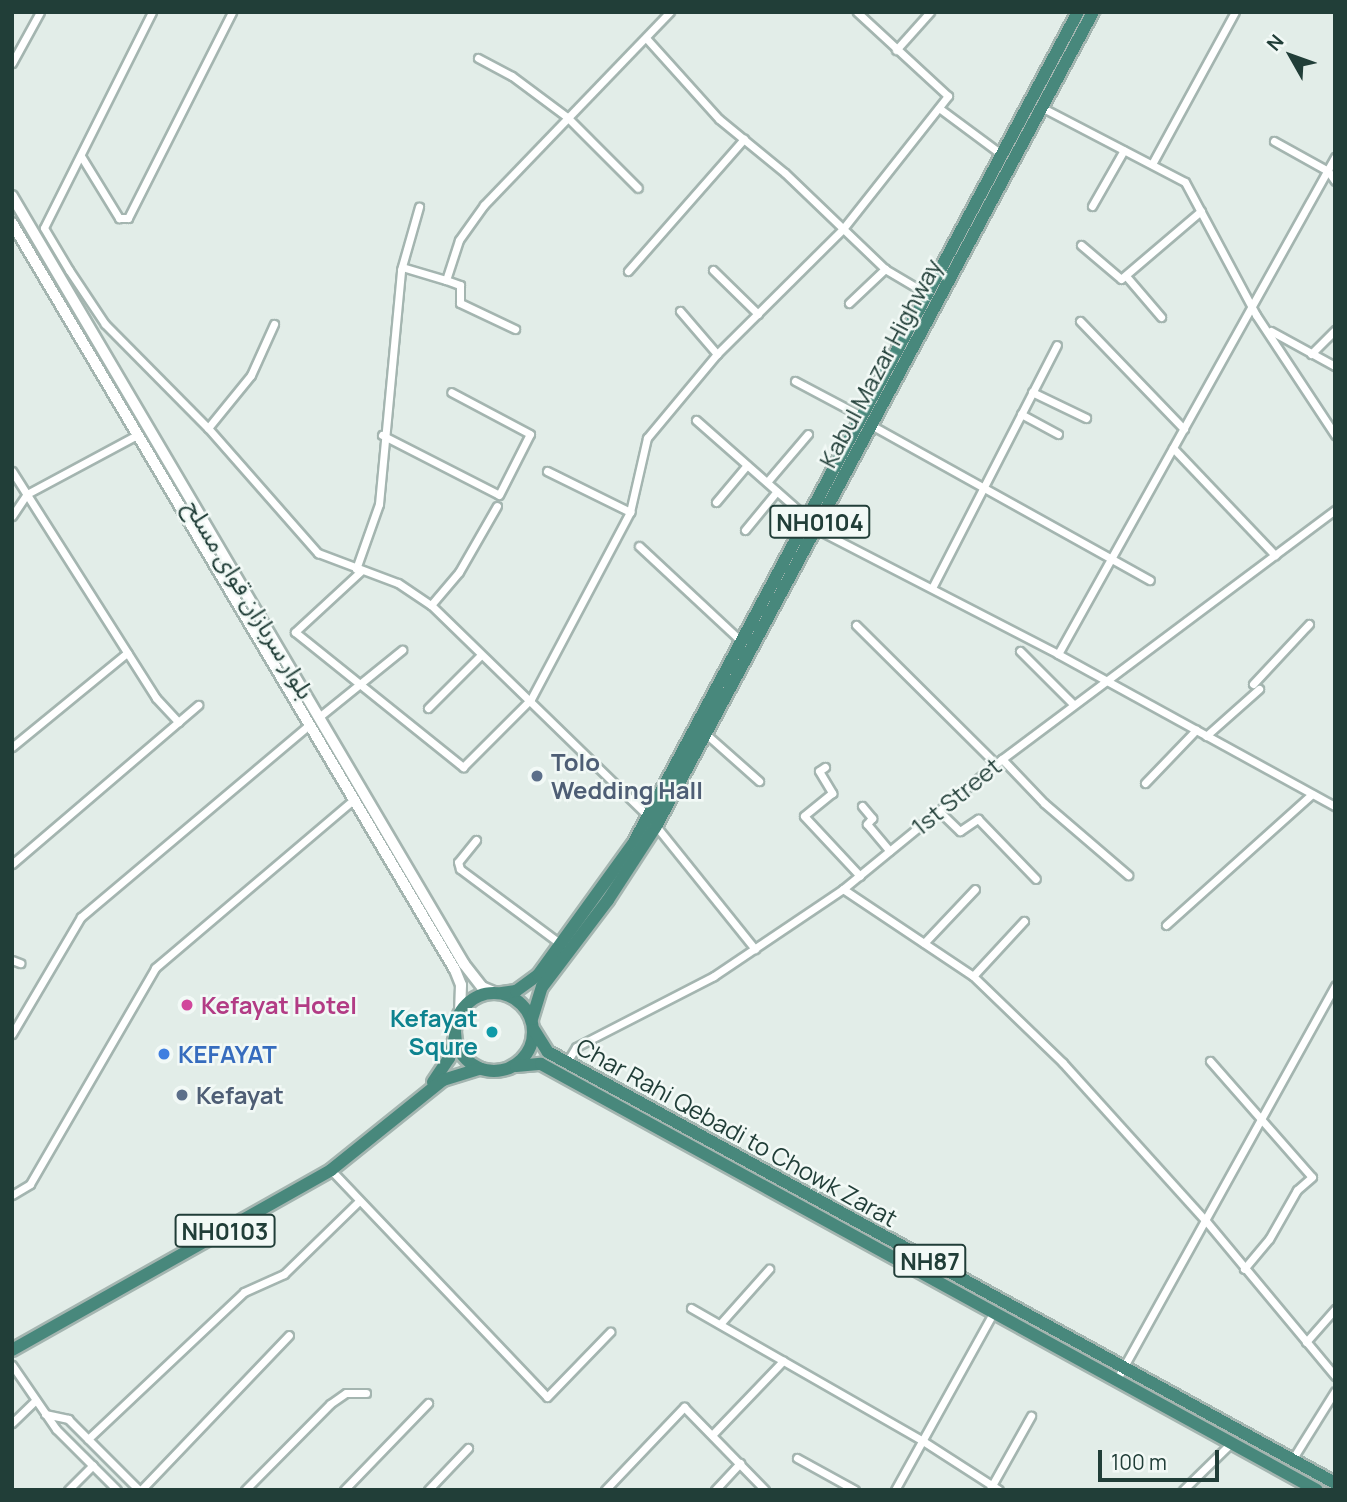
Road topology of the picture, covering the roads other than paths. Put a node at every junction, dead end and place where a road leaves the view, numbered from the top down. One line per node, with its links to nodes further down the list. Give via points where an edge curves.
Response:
1 (40, 12): 13 (street)
2 (152, 12): 21 (street)
3 (232, 12): 21 (street, via 128,218 119,218)
4 (670, 12): 10 (street)
5 (857, 12): 11 (street)
6 (930, 12): 11 (street)
7 (1078, 12): 20 (highway, Kabul Mazar Highway / NH0104)
8 (1093, 12): 14 (highway, Kabul Mazar Highway / NH0104)
9 (1235, 12): 23 (street)
10 (646, 38): 16 (street); 17 (street, via 719,119)
11 (896, 50): 15 (street, via 948,96)
12 (478, 58): 16 (street, via 512,76)
13 (12, 63)
14 (1041, 107): 19 (street); 40 (highway, Kabul Mazar Highway / NH0104)
15 (939, 108): 20 (street); 32 (street)
16 (567, 117): 26 (street); 39 (street, via 470,223)
17 (744, 139): 32 (street); 37 (street)
18 (1274, 141): 24 (street)
19 (1124, 150): 23 (street); 28 (street)
20 (1001, 154): 40 (highway, Kabul Mazar Highway / NH0104)
21 (81, 156): 62 (street, via 44,229 105,324)
22 (1335, 157): 24 (street)
23 (1152, 164): 30 (street, via 1185,182)
24 (1328, 171): 25 (street); 42 (street)
25 (1335, 181)
26 (638, 188)
27 (12, 196): 106 (main road, بلوار سربازان قوای مسلح)
28 (1092, 206)
29 (419, 207): 34 (street)
30 (1201, 211): 38 (street); 42 (street)
31 (12, 223): 66 (main road, بلوار سربازان قوای مسلح)
32 (842, 230): 35 (street); 44 (street)
33 (1081, 245): 38 (street, via 1116,278)
34 (402, 267): 39 (street); 67 (street)
35 (886, 269): 40 (street); 41 (street)
36 (713, 270): 44 (street)
37 (628, 271)
38 (1126, 276): 45 (street)
39 (446, 281): 48 (street, via 460,285 460,303)
40 (932, 297): 61 (highway, Kabul Mazar Highway / NH0104)
41 (849, 303)
42 (1252, 305): 50 (street); 63 (street)
43 (680, 311): 52 (street)
44 (758, 314): 52 (street)
45 (1161, 317)
46 (1080, 321): 63 (street)
47 (274, 324): 62 (street, via 251,375)
48 (515, 329)
49 (1335, 330): 53 (street)
50 (1269, 331): 53 (street); 68 (street)
51 (1057, 345): 57 (street)
52 (717, 354): 80 (street, via 647,438)
53 (1311, 354): 54 (street)
54 (1335, 366)
55 (795, 381): 61 (street)
56 (451, 392): 67 (street, via 530,434 499,495)
57 (1032, 392): 58 (street); 59 (street)
58 (1021, 414): 65 (street); 74 (street)
59 (1086, 418)
60 (696, 420): 70 (street)
61 (866, 420): 74 (street); 82 (highway, Kabul Mazar Highway / NH0104); 83 (highway, Kabul Mazar Highway / NH0104)
62 (208, 428): 88 (street, via 318,553)
63 (1184, 429): 69 (street)
64 (808, 434): 73 (street)
65 (1058, 434)
66 (137, 435): 76 (street); 108 (main road, بلوار سربازان قوای مسلح)
67 (382, 435): 88 (street, via 379,504)
68 (1335, 435)
69 (1173, 448): 86 (street); 87 (street)
70 (747, 465): 73 (street); 77 (street)
71 (12, 471): 76 (street)
72 (547, 471): 80 (street)
73 (767, 482): 75 (street)
74 (983, 488): 87 (street); 90 (street)
75 (777, 491): 82 (street); 84 (street)
76 (27, 494): 81 (street); 97 (street)
77 (716, 502)
78 (497, 506): 91 (street, via 459,572)
79 (1335, 510): 86 (street, 1st Street)
80 (630, 512): 102 (street)
81 (12, 516)
82 (807, 518): 94 (highway, Kabul Mazar Highway / NH0104)
83 (816, 529): 90 (street); 110 (highway, Kabul Mazar Highway / NH0104)
84 (745, 530)
85 (639, 546): 94 (street)
86 (1275, 555): 100 (street, 1st Street)
87 (1111, 560): 89 (street); 98 (street)
88 (359, 570): 91 (street, via 398,583); 101 (street, via 295,632)
89 (1150, 580)
90 (932, 588): 98 (street)
91 (431, 605): 99 (street)
92 (1309, 624): 111 (street)
93 (856, 625): 113 (street)
94 (742, 642): 122 (highway, Kabul Mazar Highway / NH0104)
95 (402, 650): 101 (street)
96 (1020, 650): 103 (street)
97 (127, 653): 107 (street); 112 (street)
98 (1058, 654): 100 (street)
99 (479, 657): 102 (street); 105 (street)
100 (1103, 681): 103 (street, 1st Street); 109 (street)
101 (359, 683): 102 (street, via 463,767); 106 (street)
102 (531, 699): 122 (street)
103 (1073, 704): 113 (street, 1st Street)
104 (198, 705): 107 (street)
105 (428, 708)
106 (319, 717): 138 (main road, بلوار سربازان قوای مسلح, via 473,977)
107 (178, 722): 125 (street)
108 (309, 725): 118 (main road, بلوار سربازان قوای مسلح); 141 (street, via 81,917)
109 (1196, 730): 111 (street); 116 (street)
110 (706, 734): 115 (street); 122 (highway, Kabul Mazar Highway / NH0104)
111 (1206, 736): 117 (street)
112 (12, 747)
113 (999, 761): 121 (street, 1st Street); 126 (street)
114 (825, 766): 127 (street, via 819,771 832,793 804,819)
115 (759, 781)
116 (1146, 783)
117 (1312, 794): 120 (street); 132 (street)
118 (354, 800): 139 (main road, بلوار سربازان قوای مسلح, via 455,970 461,985); 150 (street, via 155,968 30,1184)
119 (862, 806): 124 (street, via 872,818 867,824)
120 (1335, 806)
121 (939, 811): 124 (street, 1st Street); 128 (street, via 960,831 978,818)
122 (652, 821): 134 (highway, Kabul Mazar Highway / NH0104); 135 (street); 140 (highway, Kabul Mazar Highway / NH0104, via 614,892 542,987)
123 (476, 839): 134 (street, via 458,862 460,869)
124 (890, 851): 127 (street, 1st Street)
125 (12, 864)
126 (1128, 875)
127 (860, 876): 129 (street, 1st Street)
128 (1036, 879)
129 (843, 889): 133 (street); 135 (street, 1st Street)
130 (975, 889): 133 (street)
131 (1024, 921): 136 (street)
132 (1166, 925)
133 (924, 943): 136 (street)
134 (563, 946): 138 (highway, Kabul Mazar Highway / NH0104, via 528,985)
135 (755, 949): 144 (street, 1st Street, via 639,1017 576,1047)
136 (972, 976): 152 (street, via 1063,1063)
137 (1335, 985): 148 (street)
138 (499, 993): 139 (highway, via 475,998); 140 (highway, via 515,998)
139 (460, 1014): 142 (highway)
140 (533, 1024): 144 (highway, Char Rahi Qebadi to Chowk Zarat / NH87, via 548,1052); 145 (highway, via 530,1050)
141 (12, 1034)
142 (455, 1037): 146 (highway, via 463,1056); 147 (highway, NH0103, via 443,1070)
143 (1210, 1061): 148 (street)
144 (567, 1062): 165 (highway, Char Rahi Qebadi to Chowk Zarat / NH87)
145 (516, 1066): 146 (highway, via 498,1072); 157 (highway, Char Rahi Qebadi to Chowk Zarat / NH87, via 541,1065)
146 (480, 1069): 147 (highway, NH0103, via 462,1071)
147 (424, 1093): 149 (highway, NH0103)
148 (1261, 1122): 152 (street); 154 (street, via 1312,1177 1297,1190 1269,1239)
149 (331, 1170): 151 (street); 162 (highway, NH0103)
150 (12, 1195)
151 (359, 1201): 159 (street, via 547,1397); 175 (street, via 284,1274 244,1292)
152 (1206, 1221): 154 (street); 165 (street)
153 (769, 1269): 158 (street)
154 (1244, 1269): 161 (street)
155 (691, 1308): 158 (street)
156 (1335, 1309): 161 (street)
157 (993, 1312): 165 (highway, Char Rahi Qebadi to Chowk Zarat / NH87); 176 (street)
158 (720, 1324): 163 (street)
159 (610, 1332)
160 (289, 1335): 187 (street)
161 (1306, 1342): 166 (street)
162 (12, 1350)
163 (783, 1361): 174 (street); 176 (street)
164 (12, 1365): 169 (street)
165 (1120, 1374): 177 (highway, Char Rahi Qebadi to Chowk Zarat / NH87); 180 (highway, Char Rahi Qebadi to Chowk Zarat / NH87)
166 (1335, 1376)
167 (1335, 1391): 180 (street)
168 (366, 1393): 188 (street, via 346,1393 330,1404)
169 (36, 1400): 171 (street); 173 (street)
170 (428, 1403): 189 (street)
171 (44, 1414): 175 (street, via 68,1419); 182 (street)
172 (1031, 1416): 184 (street)
173 (12, 1423)
174 (712, 1435): 181 (street); 191 (street, via 684,1407)
175 (88, 1439): 187 (street)
176 (923, 1441): 184 (street); 195 (street)
177 (1231, 1443): 196 (street); 197 (highway, Char Rahi Qebadi to Chowk Zarat / NH87)
178 (468, 1448): 190 (street)
179 (797, 1458): 194 (street)
180 (1292, 1460): 183 (highway, Char Rahi Qebadi to Chowk Zarat / NH87)
181 (740, 1463): 192 (street); 193 (street)
182 (93, 1465): 185 (street); 186 (street)
183 (1335, 1483)
184 (993, 1488)
185 (68, 1490)
186 (117, 1490)
187 (140, 1490)
188 (245, 1490)
189 (344, 1490)
190 (428, 1490)
191 (606, 1490)
192 (715, 1490)
193 (765, 1490)
194 (855, 1490)
195 (895, 1490)
196 (1183, 1490)
197 (1317, 1490)

